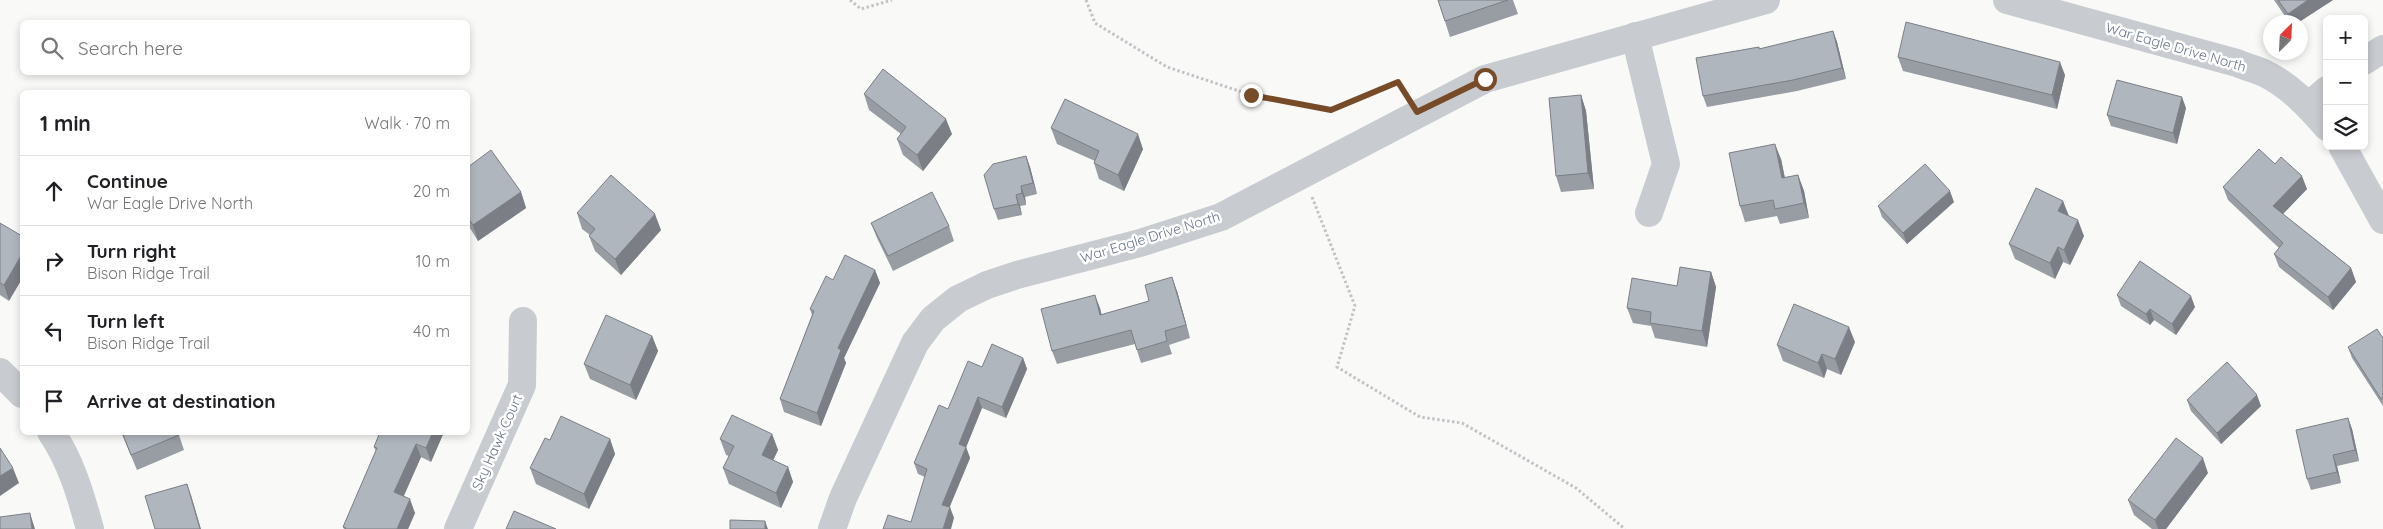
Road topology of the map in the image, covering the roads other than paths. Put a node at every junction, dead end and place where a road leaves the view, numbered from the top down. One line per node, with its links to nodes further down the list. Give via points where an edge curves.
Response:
1 (1766, 0): 3 (street, War Eagle Drive North)
2 (2007, 0): 6 (street, War Eagle Drive North, via 2237,63)
3 (1636, 36): 9 (street, via 1666,164); 17 (street, War Eagle Drive North, via 1485,79 1221,217 1140,243 1016,275 958,299 933,318 916,343 843,498)
4 (2383, 49): 5 (street)
5 (2366, 60)
6 (2318, 98): 7 (street, War Eagle Drive North)
7 (2323, 114)
8 (2344, 150): 10 (street)
9 (1649, 213)
10 (2383, 220)
11 (523, 321): 16 (street, Sky Hawk Court, via 522,385)
12 (0, 372): 13 (street)
13 (20, 392)
14 (53, 435): 15 (street, via 77,486)
15 (90, 529)
16 (458, 529)
17 (832, 529)

